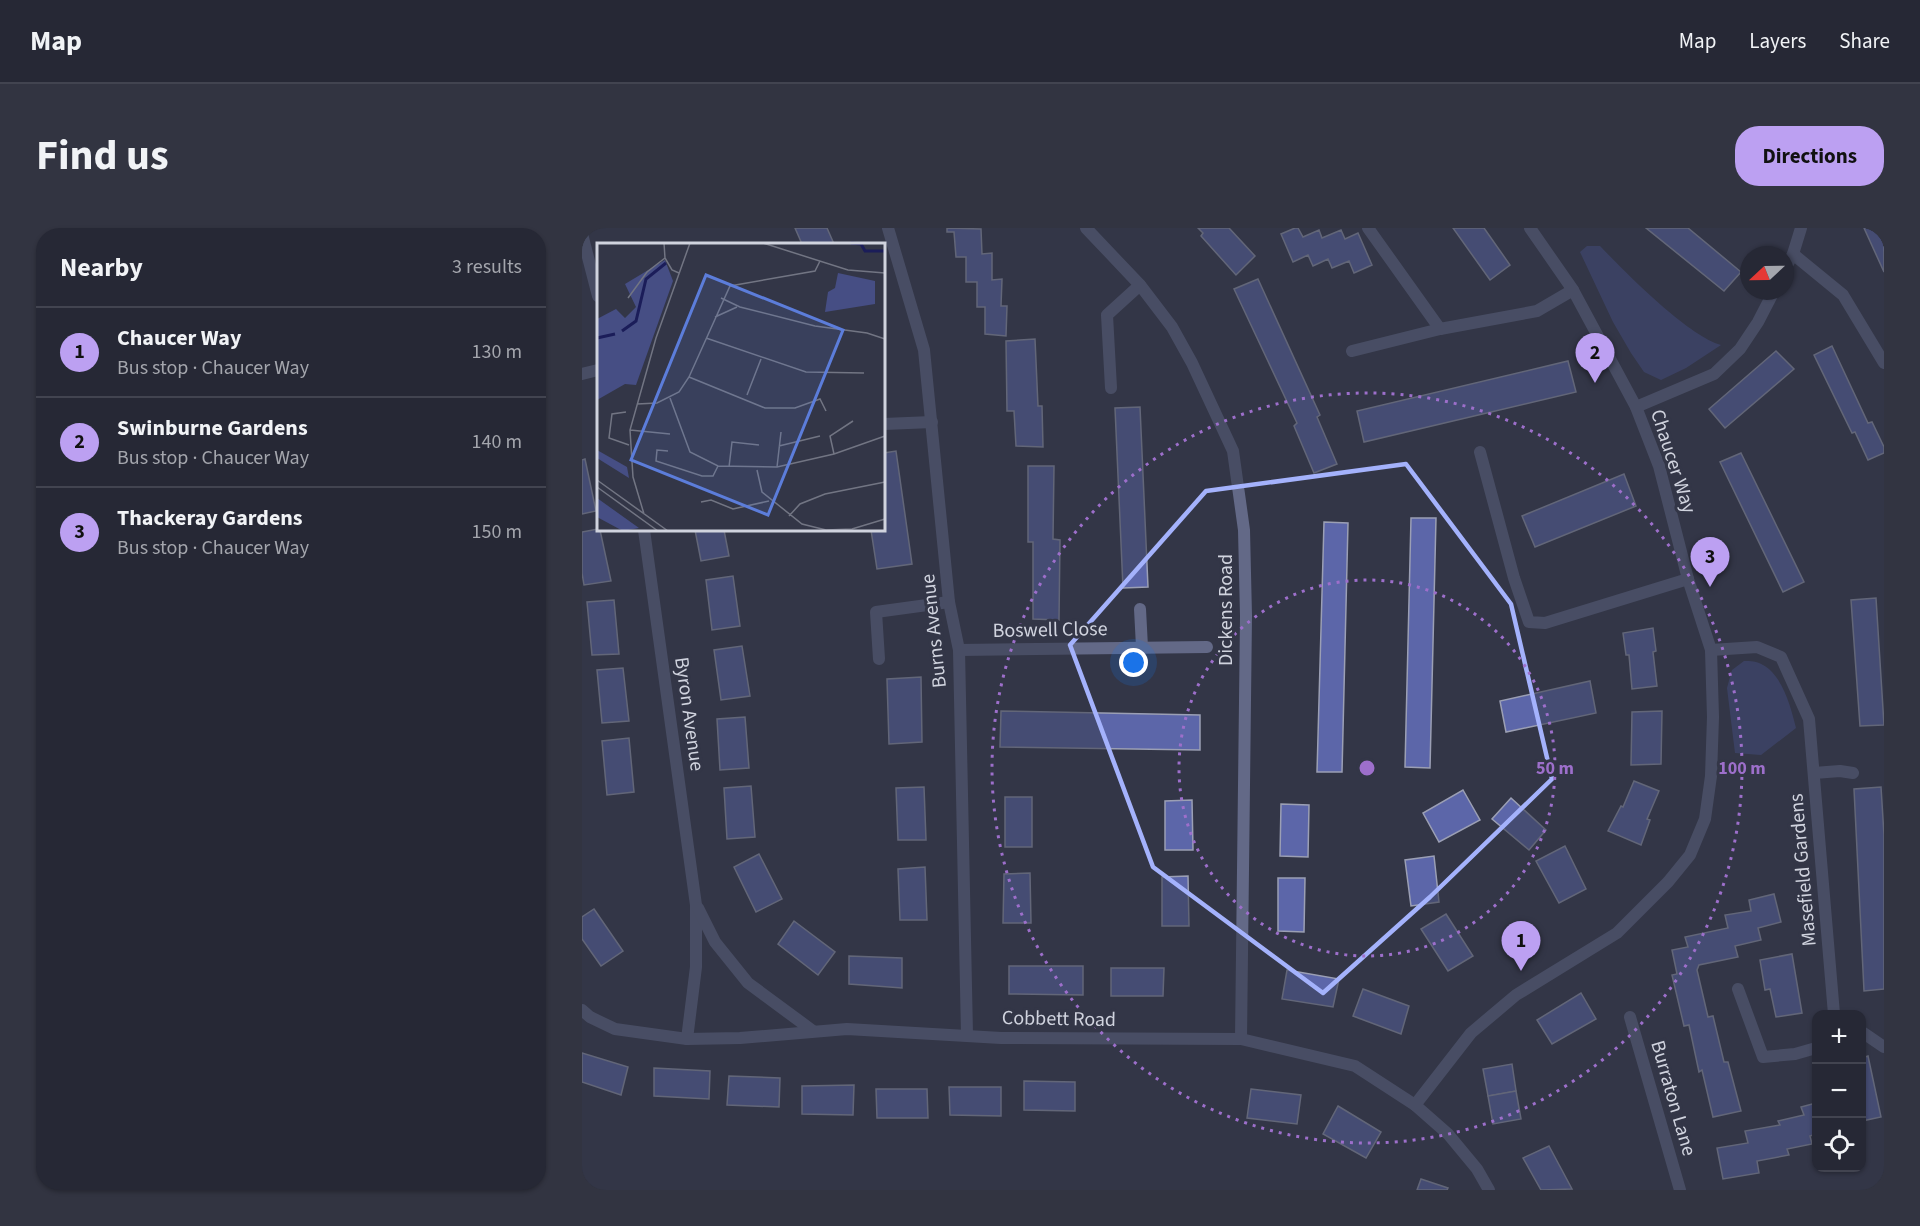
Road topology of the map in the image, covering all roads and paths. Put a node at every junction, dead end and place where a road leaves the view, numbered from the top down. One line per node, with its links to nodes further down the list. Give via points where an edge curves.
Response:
1 (888, 228): 20 (street, Burns Avenue, via 924,350)
2 (1086, 228): 9 (street, Dickens Road)
3 (1368, 228): 13 (street)
4 (1530, 228): 10 (street, Chaucer Way)
5 (1801, 228): 7 (street)
6 (582, 234): 11 (street)
7 (1794, 251)
8 (1794, 255): 15 (street, via 1843,295)
9 (1140, 285): 18 (street, via 1107,315); 43 (street, Dickens Road, via 1177,336 1233,451 1244,530)
10 (1573, 290): 13 (street, via 1537,311); 19 (street, Chaucer Way)
11 (597, 292)
12 (1769, 300): 19 (street, via 1740,349 1714,374)
13 (1440, 329): 14 (street)
14 (1352, 351)
15 (1884, 363)
16 (597, 370): 17 (street)
17 (582, 374)
18 (1111, 388)
19 (1636, 407): 24 (street, Chaucer Way, via 1659,466)
20 (932, 422): 21 (street); 25 (street, Burns Avenue)
21 (885, 424)
22 (1480, 452): 24 (street, via 1529,622 1545,623)
23 (645, 531): 34 (street, Byron Avenue)
24 (1688, 579): 30 (street, Chaucer Way)
25 (949, 602): 29 (street, Burns Avenue); 31 (street, via 876,612)
26 (1140, 609): 27 (street)
27 (1142, 647): 28 (street, Boswell Close); 29 (street, Boswell Close)
28 (1207, 647)
29 (959, 650): 40 (street, Burns Avenue)
30 (1711, 650): 32 (street, Masefield Gardens, via 1757,646 1781,657 1809,719); 46 (street, Chaucer Way, via 1711,776 1705,819 1690,855 1617,933 1516,995 1471,1033)
31 (879, 659)
32 (1814, 773): 33 (street); 37 (street, Masefield Gardens)
33 (1853, 774)
34 (696, 904): 39 (street, Byron Avenue, via 715,942 748,983); 42 (street, Byron Avenue, via 696,967)
35 (1738, 989): 45 (street, via 1763,1057)
36 (582, 1010): 42 (street, Cobbett Road, via 615,1029)
37 (1834, 1010)
38 (1630, 1017): 48 (street, Burraton Lane)
39 (813, 1031): 40 (street, Cobbett Road); 42 (street, Cobbett Road)
40 (967, 1035): 43 (street, Cobbett Road)
41 (1866, 1035): 44 (street)
42 (687, 1039)
43 (1241, 1039): 46 (street, Cobbett Road, via 1355,1066)
44 (1884, 1047)
45 (1812, 1049)
46 (1415, 1105): 47 (street, Cobbett Road, via 1448,1134)
47 (1489, 1190)
48 (1680, 1190)

